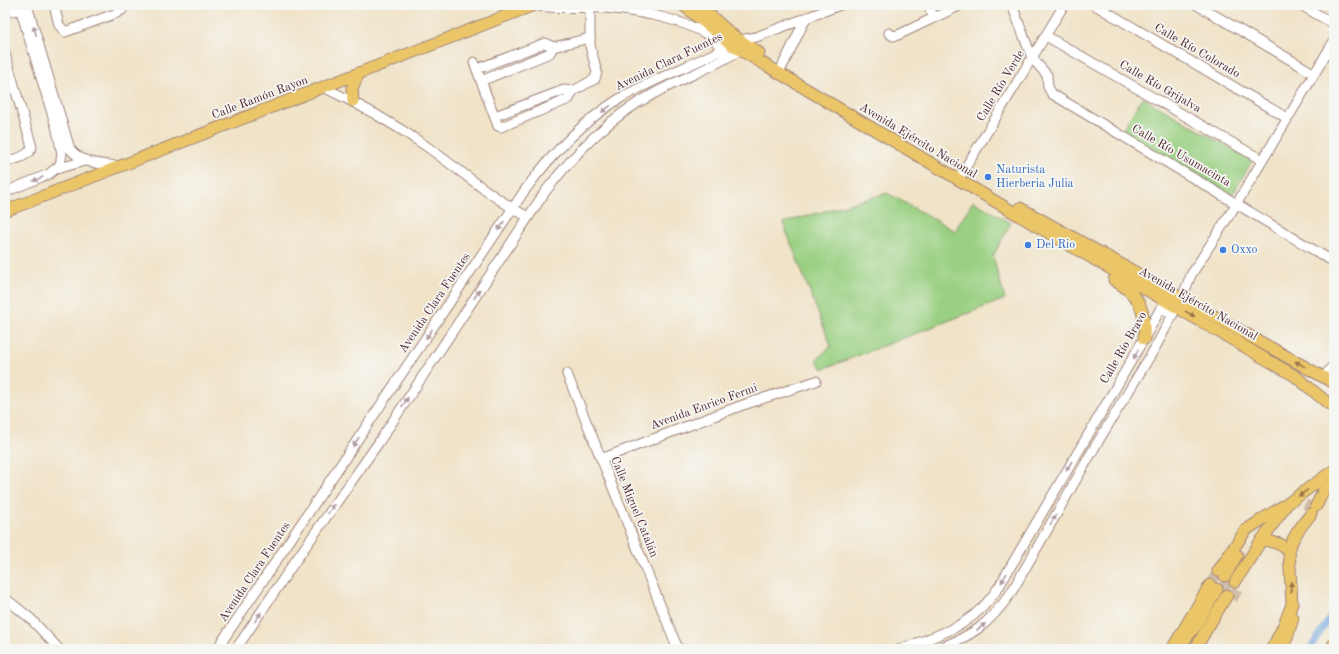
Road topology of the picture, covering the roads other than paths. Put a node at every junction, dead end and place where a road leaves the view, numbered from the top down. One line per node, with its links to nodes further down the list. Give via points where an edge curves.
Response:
1 (54, 5): 2 (street, via 59,25 64,32 117,13)
2 (124, 5)
3 (683, 5): 26 (main road, Avenida Ejército Nacional)
4 (699, 5): 26 (main road, Avenida Ejército Nacional)
5 (840, 5): 15 (street)
6 (928, 5): 19 (street)
7 (961, 5): 19 (street)
8 (1012, 5): 28 (street)
9 (1064, 5): 22 (street, Calle Río Verde)
10 (1095, 5): 36 (street, Calle Río Colorado)
11 (1198, 5): 31 (street)
12 (1301, 5): 20 (street)
13 (531, 6): 16 (street, Calle Ramón Rayon); 30 (main road, Calle Ramón Rayon)
14 (24, 7): 17 (street); 38 (street, one-way to 14, via 76,156 68,145); 41 (street, via 62,149 62,160)
15 (832, 7): 18 (street)
16 (590, 8): 23 (street); 26 (street, Calle Ramón Rayon, via 607,8 684,24)
17 (5, 12)
18 (806, 18): 26 (street); 29 (street)
19 (934, 18): 21 (street, via 898,35 893,36)
20 (1334, 24)
21 (889, 33)
22 (1046, 36): 28 (street, Calle Río Verde); 37 (street, Calle Río Grijalva)
23 (590, 38): 25 (street); 33 (street, via 597,75 573,91 566,90 495,116)
24 (1334, 41): 31 (street)
25 (553, 47): 33 (street, via 550,52); 33 (street, via 545,44 475,66)
26 (735, 48): 29 (main road, Avenida Ejército Nacional); 42 (main road, Avenida Ejército Nacional); 45 (street, Avenida Clara Fuentes, one-way to 45, via 618,100 561,146 540,169); 47 (street, Avenida Clara Fuentes, via 639,102 607,125 563,169)
27 (5, 54): 32 (street)
28 (1032, 58): 42 (street, Calle Río Verde); 44 (street, Calle Río Usumacinta, via 1047,75 1049,91 1056,97)
29 (782, 67): 42 (main road, Avenida Ejército Nacional)
30 (359, 73): 34 (main road, Calle Ramón Rayon); 35 (main road, via 352,88)
31 (1313, 73): 36 (street)
32 (8, 74): 39 (street, via 32,147 25,155)
33 (481, 81)
34 (324, 87): 35 (street); 40 (main road, Calle Ramón Rayon)
35 (353, 101): 45 (street, via 425,145)
36 (1287, 118): 37 (street)
37 (1262, 160): 44 (street)
38 (85, 161): 40 (street); 41 (street)
39 (5, 162)
40 (120, 167): 46 (main road, Calle Ramón Rayon)
41 (56, 170): 43 (street, one-way to 43)
42 (960, 177): 48 (main road, Avenida Ejército Nacional); 52 (main road, Avenida Ejército Nacional)
43 (5, 192)
44 (1237, 203): 49 (street, Calle Río Usumacinta); 51 (street)
45 (512, 209): 47 (street); 79 (street, Avenida Clara Fuentes, one-way to 79)
46 (5, 211)
47 (528, 217): 80 (street, Avenida Clara Fuentes, one-way to 47, via 379,442)
48 (1035, 225): 50 (main road, Avenida Ejército Nacional); 54 (main road, via 1035,232 1038,235 1131,292 1142,311 1145,322)
49 (1334, 262)
50 (1111, 269): 53 (main road, via 1138,279 1177,300); 62 (main road, Avenida Ejército Nacional, one-way to 62, via 1295,376)
51 (1187, 282): 52 (street); 53 (street)
52 (1172, 292): 53 (main road, Avenida Ejército Nacional)
53 (1182, 298): 57 (main road, Avenida Ejército Nacional, one-way to 53)
54 (1144, 339): 60 (street, Calle Río Bravo, one-way to 60); 61 (street, Calle Río Bravo, via 1161,308 1173,314)
55 (1334, 364): 57 (street)
56 (567, 374): 65 (street, Calle Miguel Catalán)
57 (1324, 377): 59 (main road, Avenida Ejército Nacional)
58 (816, 381): 65 (street, Avenida Enrico Fermi, via 740,406)
59 (1334, 383)
60 (1111, 395): 61 (street); 63 (street, Calle Río Bravo)
61 (1122, 402): 64 (street, Calle Río Bravo)
62 (1329, 404)
63 (1085, 438): 64 (street); 82 (street, Calle Río Bravo, one-way to 82, via 1000,586 986,605 963,624)
64 (1096, 445): 83 (street, Calle Río Bravo, one-way to 64, via 968,636 995,616 1011,593)
65 (601, 459): 81 (street, Calle Miguel Catalán)
66 (1334, 470): 68 (main road, one-way to 68)
67 (1334, 480): 70 (main road, via 1311,508 1290,544)
68 (1287, 504): 69 (main road); 71 (main road); 71 (main road, via 1246,530)
69 (1268, 541): 70 (main road, via 1280,544); 71 (main road)
70 (1289, 551): 74 (main road, one-way to 70)
71 (1230, 579)
72 (1221, 592): 75 (main road); 76 (main road); 84 (main road); 87 (main road)
73 (5, 598): 78 (street, via 31,619)
74 (1292, 604): 88 (main road); 89 (main road, via 1293,622)
75 (1201, 621): 76 (main road); 85 (main road)
76 (1207, 630): 86 (main road)
77 (1334, 645): 90 (highway)
78 (59, 649)
79 (217, 649)
80 (236, 649)
81 (678, 649)
82 (901, 649)
83 (937, 649)
84 (1172, 649)
85 (1179, 649)
86 (1195, 649)
87 (1202, 649)
88 (1272, 649)
89 (1281, 649)
90 (1332, 649)

